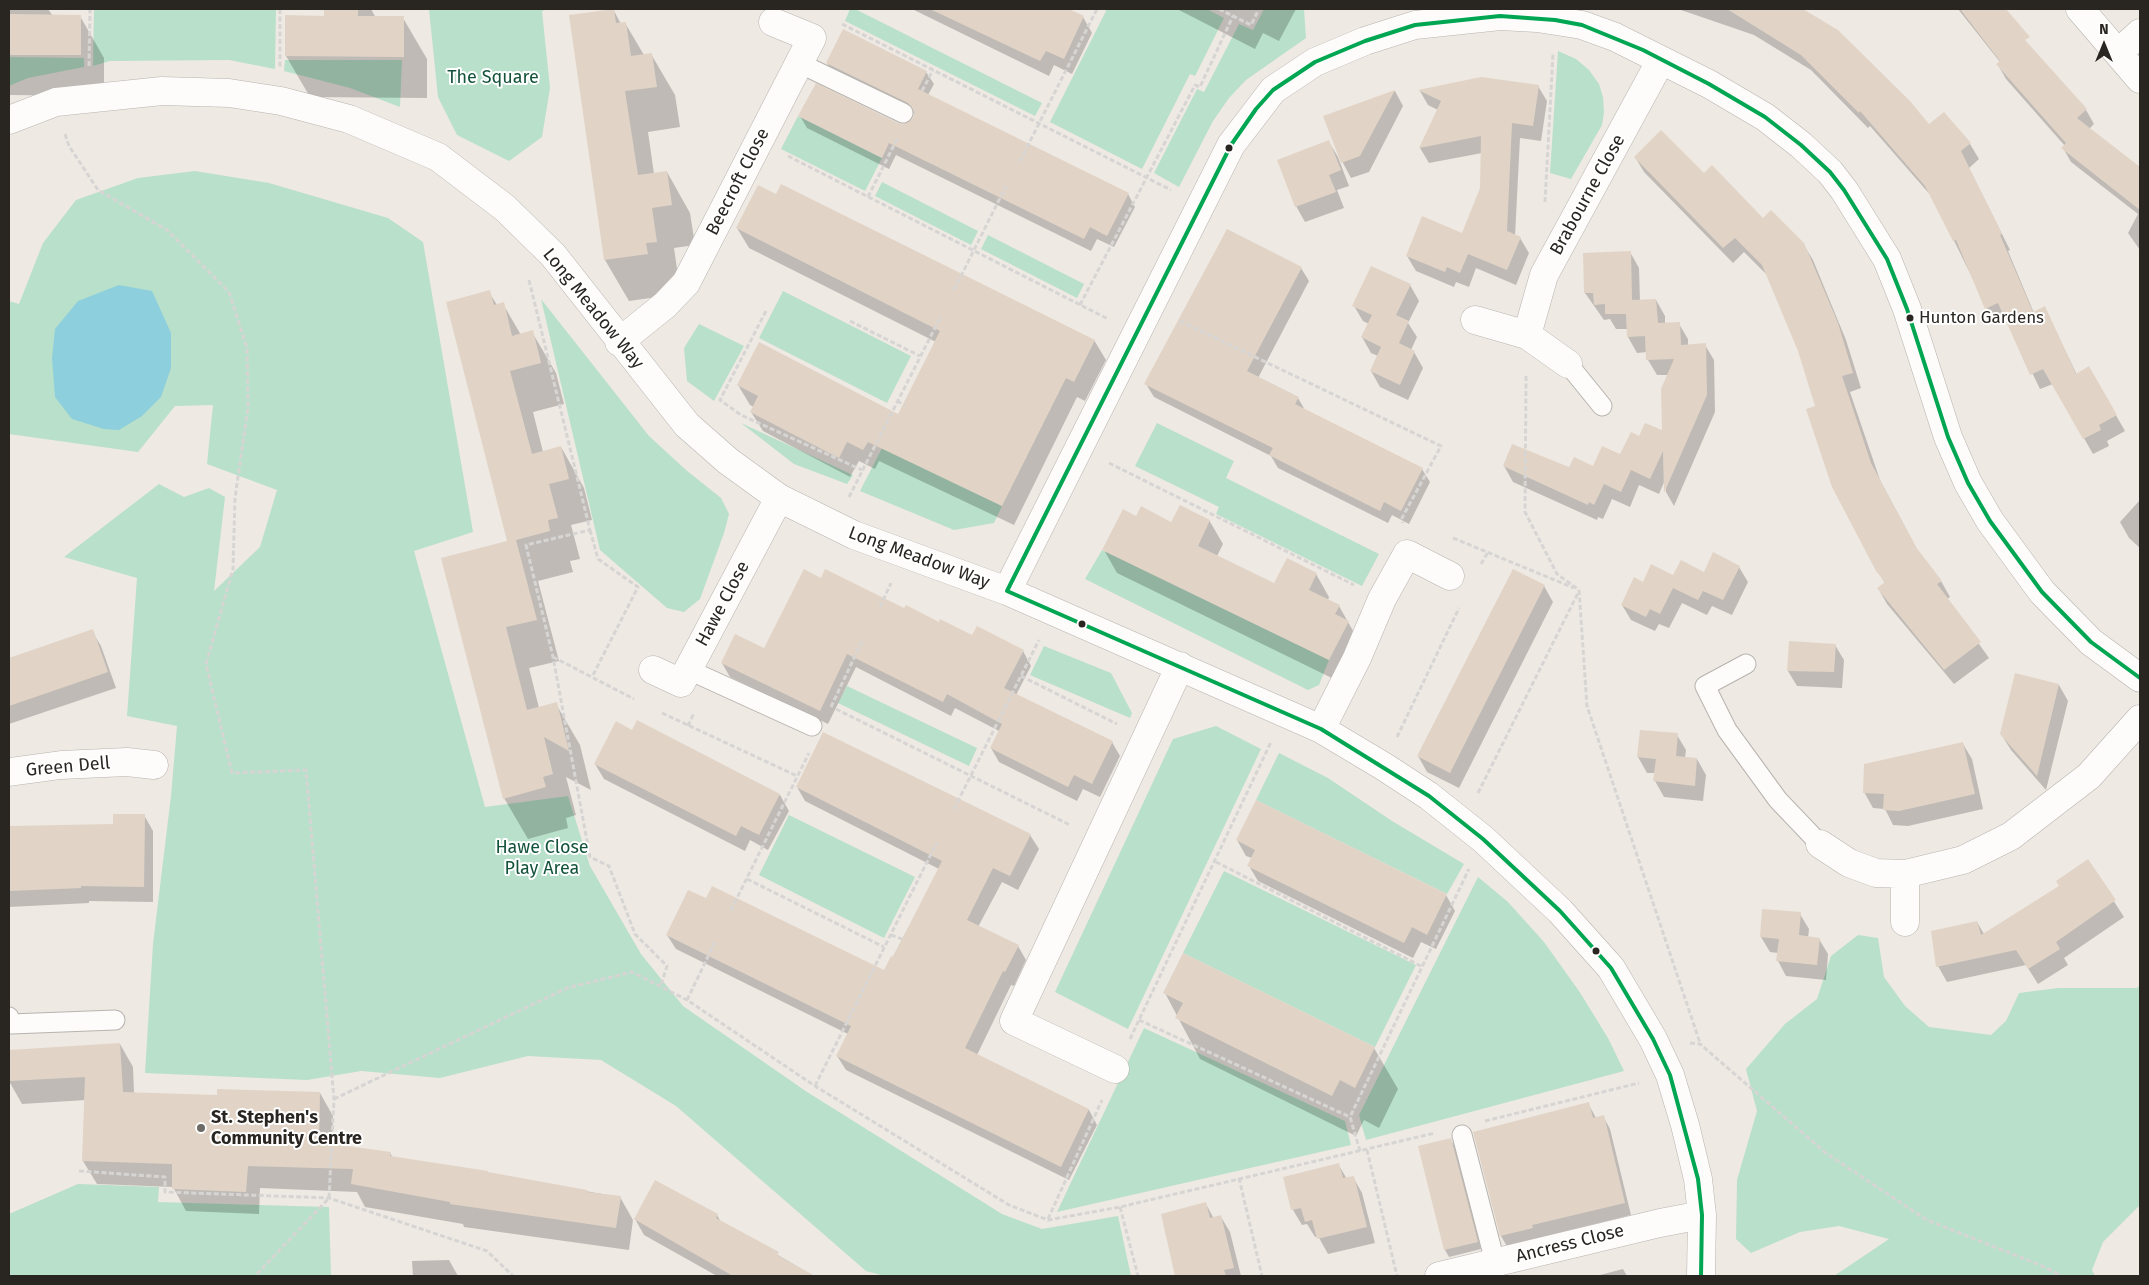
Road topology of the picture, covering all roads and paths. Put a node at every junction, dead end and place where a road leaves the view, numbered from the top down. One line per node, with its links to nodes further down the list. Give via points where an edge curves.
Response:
1 (90, 9): 16 (path)
2 (280, 9): 18 (path)
3 (1097, 9): 21 (path)
4 (1218, 9): 7 (path)
5 (1259, 9): 7 (path, via 1251,25)
6 (2080, 9): 12 (street)
7 (1232, 16): 24 (path, via 1200,86 1195,85)
8 (1543, 16): 13 (street, via 1615,37); 26 (path); 27 (street, via 1490,17 1415,25 1315,62 1273,90 1256,109 1231,145)
9 (773, 22): 14 (street, Beecroft Close, via 812,38)
10 (841, 23): 21 (path)
11 (2140, 33): 12 (street)
12 (2118, 53): 15 (street)
13 (1661, 60): 38 (street, Brabourne Close, via 1544,275); 68 (street, via 1765,117 1801,145 1844,190 1887,259 1907,309 1948,438 1990,521 2042,592 2091,642)
14 (799, 62): 19 (lane); 22 (street, Beecroft Close)
15 (2140, 79)
16 (89, 99): 17 (street, Long Meadow Way); 18 (street, Long Meadow Way, via 162,91 229,92)
17 (56, 102): 20 (street, Long Meadow Way); 110 (path, via 69,146 98,190 167,230 229,292 247,348 248,407 235,498 233,569 206,664 232,774 306,770)
18 (281, 102): 29 (street, Long Meadow Way, via 349,120 438,157 505,208)
19 (903, 114)
20 (9, 120)
21 (1038, 124): 23 (path); 24 (path)
22 (759, 141): 28 (path); 39 (street, Beecroft Close, via 686,283)
23 (1020, 161)
24 (1146, 178): 27 (path); 31 (path)
25 (1006, 186): 28 (path)
26 (1544, 204)
27 (1201, 205): 32 (street)
28 (974, 251): 30 (path); 31 (path)
29 (552, 255): 39 (street, Long Meadow Way); 50 (path, via 528,276)
30 (954, 290)
31 (1080, 304): 37 (path)
32 (1150, 306): 37 (street); 48 (path, via 1441,446 1402,518)
33 (766, 311): 46 (path, via 720,400 741,415)
34 (941, 316): 40 (path)
35 (1475, 320): 38 (street)
36 (850, 321): 40 (path)
37 (1136, 333): 45 (street)
38 (1527, 335): 41 (street); 55 (path, via 1525,512 1557,574)
39 (619, 342): 47 (street, Long Meadow Way, via 687,425 728,461)
40 (920, 356): 42 (path)
41 (1568, 364): 44 (lane)
42 (897, 401): 43 (path); 46 (path)
43 (905, 404)
44 (1602, 406)
45 (1079, 448): 56 (street); 57 (path)
46 (862, 470): 49 (path)
47 (779, 498): 49 (street, Long Meadow Way); 65 (street, Hawe Close)
48 (1411, 522)
49 (834, 526): 56 (street, Long Meadow Way)
50 (590, 530): 61 (path, via 526,545); 67 (path, via 598,559 638,587)
51 (1445, 535): 52 (path)
52 (1488, 552): 53 (path); 55 (path)
53 (1479, 568)
54 (1450, 576): 57 (street, via 1407,554)
55 (1579, 590): 85 (path); 106 (path, via 1587,706)
56 (1007, 591): 59 (street, Long Meadow Way)
57 (1382, 599): 76 (street)
58 (1462, 602): 80 (path)
59 (1053, 612): 63 (street, Long Meadow Way); 66 (path)
60 (863, 639): 70 (path)
61 (552, 657): 67 (path); 99 (path, via 590,857 609,866 635,934 667,966)
62 (1746, 664): 88 (lane, via 1704,686 1727,730 1772,793)
63 (1180, 666): 72 (street, Long Meadow Way); 77 (street)
64 (653, 670): 65 (street, via 681,683)
65 (689, 670): 75 (lane)
66 (1021, 676): 77 (path); 83 (path)
67 (592, 677): 69 (path)
68 (2140, 678)
69 (637, 700)
70 (831, 707): 73 (path); 83 (path)
71 (654, 709): 82 (path)
72 (1284, 713): 76 (street, Long Meadow Way); 89 (path)
73 (828, 715)
74 (2140, 719): 90 (street, via 2089,776 2011,836 1963,860)
75 (812, 726)
76 (1321, 729): 80 (street, Long Meadow Way)
77 (1146, 738): 86 (street)
78 (813, 745): 82 (path)
79 (154, 764): 81 (street, Green Dell, via 128,751)
80 (1383, 766): 85 (street, Long Meadow Way)
81 (9, 772)
82 (797, 776): 91 (path)
83 (971, 776): 84 (path); 86 (path)
84 (954, 809)
85 (1473, 831): 98 (path); 104 (street, Long Meadow Way, via 1560,911 1611,968)
86 (1099, 839): 108 (street, via 1014,1022)
87 (937, 842): 94 (path)
88 (1820, 844): 90 (street, via 1850,863 1876,873)
89 (1216, 862): 98 (path); 103 (path)
90 (1905, 874): 93 (street)
91 (747, 880): 92 (path); 97 (path)
92 (731, 910)
93 (1905, 922)
94 (891, 935): 95 (path); 97 (path)
95 (902, 939)
96 (716, 942): 100 (path)
97 (884, 947): 109 (path)
98 (1421, 966): 111 (path)
99 (661, 986): 100 (path); 110 (path, via 632,972 567,988)
100 (687, 1000): 109 (path)
101 (9, 1018): 102 (lane, via 12,1024)
102 (115, 1020)
103 (1139, 1020): 105 (path); 111 (path)
104 (1653, 1039): 106 (path); 107 (street, Long Meadow Way)
105 (1128, 1043)
106 (1700, 1044): 131 (path, via 1827,1154 1927,1220)
107 (1670, 1075): 112 (path); 121 (street, Long Meadow Way, via 1698,1179)
108 (1110, 1081): 122 (path)
109 (815, 1086): 122 (path, via 1009,1205)
110 (334, 1099): 119 (path)
111 (1350, 1117): 116 (path)
112 (1480, 1122)
113 (1442, 1132): 115 (path)
114 (1462, 1135): 123 (lane)
115 (1367, 1150): 116 (path); 128 (path)
116 (1360, 1151): 118 (path)
117 (79, 1171): 119 (path, via 165,1176 165,1192)
118 (1238, 1178): 120 (path); 127 (path)
119 (330, 1198): 124 (path); 125 (path, via 487,1251)
120 (1120, 1206): 122 (path); 126 (path)
121 (1702, 1216): 123 (street, Ancress Close); 130 (street, Long Meadow Way)
122 (1048, 1220)
123 (1495, 1262): 129 (street, Ancress Close)
124 (255, 1276)
125 (513, 1276)
126 (1138, 1276)
127 (1262, 1276)
128 (1396, 1276)
129 (1439, 1276)
130 (1701, 1276)
131 (2062, 1276)

